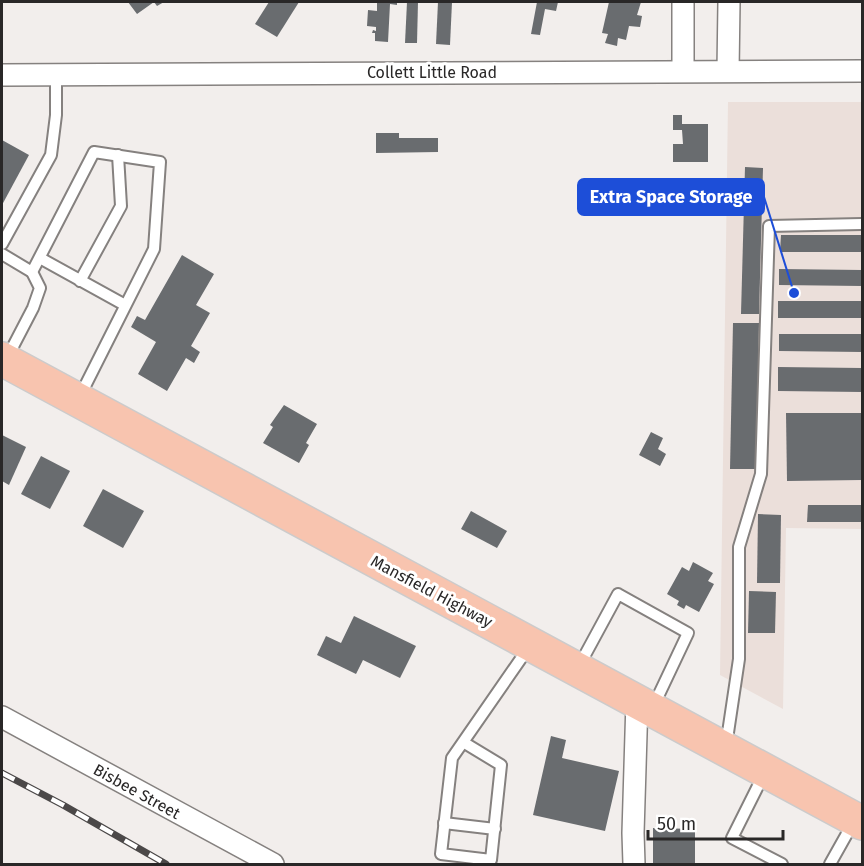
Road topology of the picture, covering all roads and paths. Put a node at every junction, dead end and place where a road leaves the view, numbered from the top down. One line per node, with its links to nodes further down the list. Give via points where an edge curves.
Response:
1 (683, 2): 3 (street)
2 (729, 2): 4 (street)
3 (683, 71): 4 (street, Collett Little Road); 6 (street, Collett Little Road)
4 (728, 71): 5 (street, Collett Little Road)
5 (862, 71)
6 (56, 73): 7 (street, Collett Little Road); 10 (lane, via 51,155)
7 (2, 75)
8 (118, 155): 12 (lane, via 93,152); 14 (lane, via 121,206); 15 (lane, via 160,162 154,249)
9 (862, 224): 23 (lane, via 769,226 761,474 739,547 739,659)
10 (2, 244)
11 (2, 254): 13 (lane)
12 (40, 258): 13 (lane); 14 (lane)
13 (32, 272): 16 (lane, via 40,288)
14 (80, 281): 15 (lane)
15 (125, 305): 17 (lane)
16 (3, 360): 17 (main road, Mansfield Highway)
17 (78, 400): 18 (main road, Mansfield Highway)
18 (531, 644): 19 (main road, Mansfield Highway); 22 (lane)
19 (578, 669): 20 (main road, Mansfield Highway); 20 (lane, via 618,594 688,633)
20 (644, 705): 23 (main road, Mansfield Highway); 30 (street)
21 (2, 717): 29 (street, Bisbee Street)
22 (463, 742): 26 (lane, via 452,758); 27 (lane, via 501,765)
23 (725, 749): 24 (main road, Mansfield Highway)
24 (766, 771): 25 (main road, Mansfield Highway); 31 (lane, via 732,838)
25 (859, 821): 32 (lane)
26 (444, 823): 27 (lane); 28 (lane)
27 (495, 829): 28 (lane, via 491,860)
28 (440, 859)
29 (273, 864)
30 (634, 864)
31 (782, 864)
32 (830, 864)

